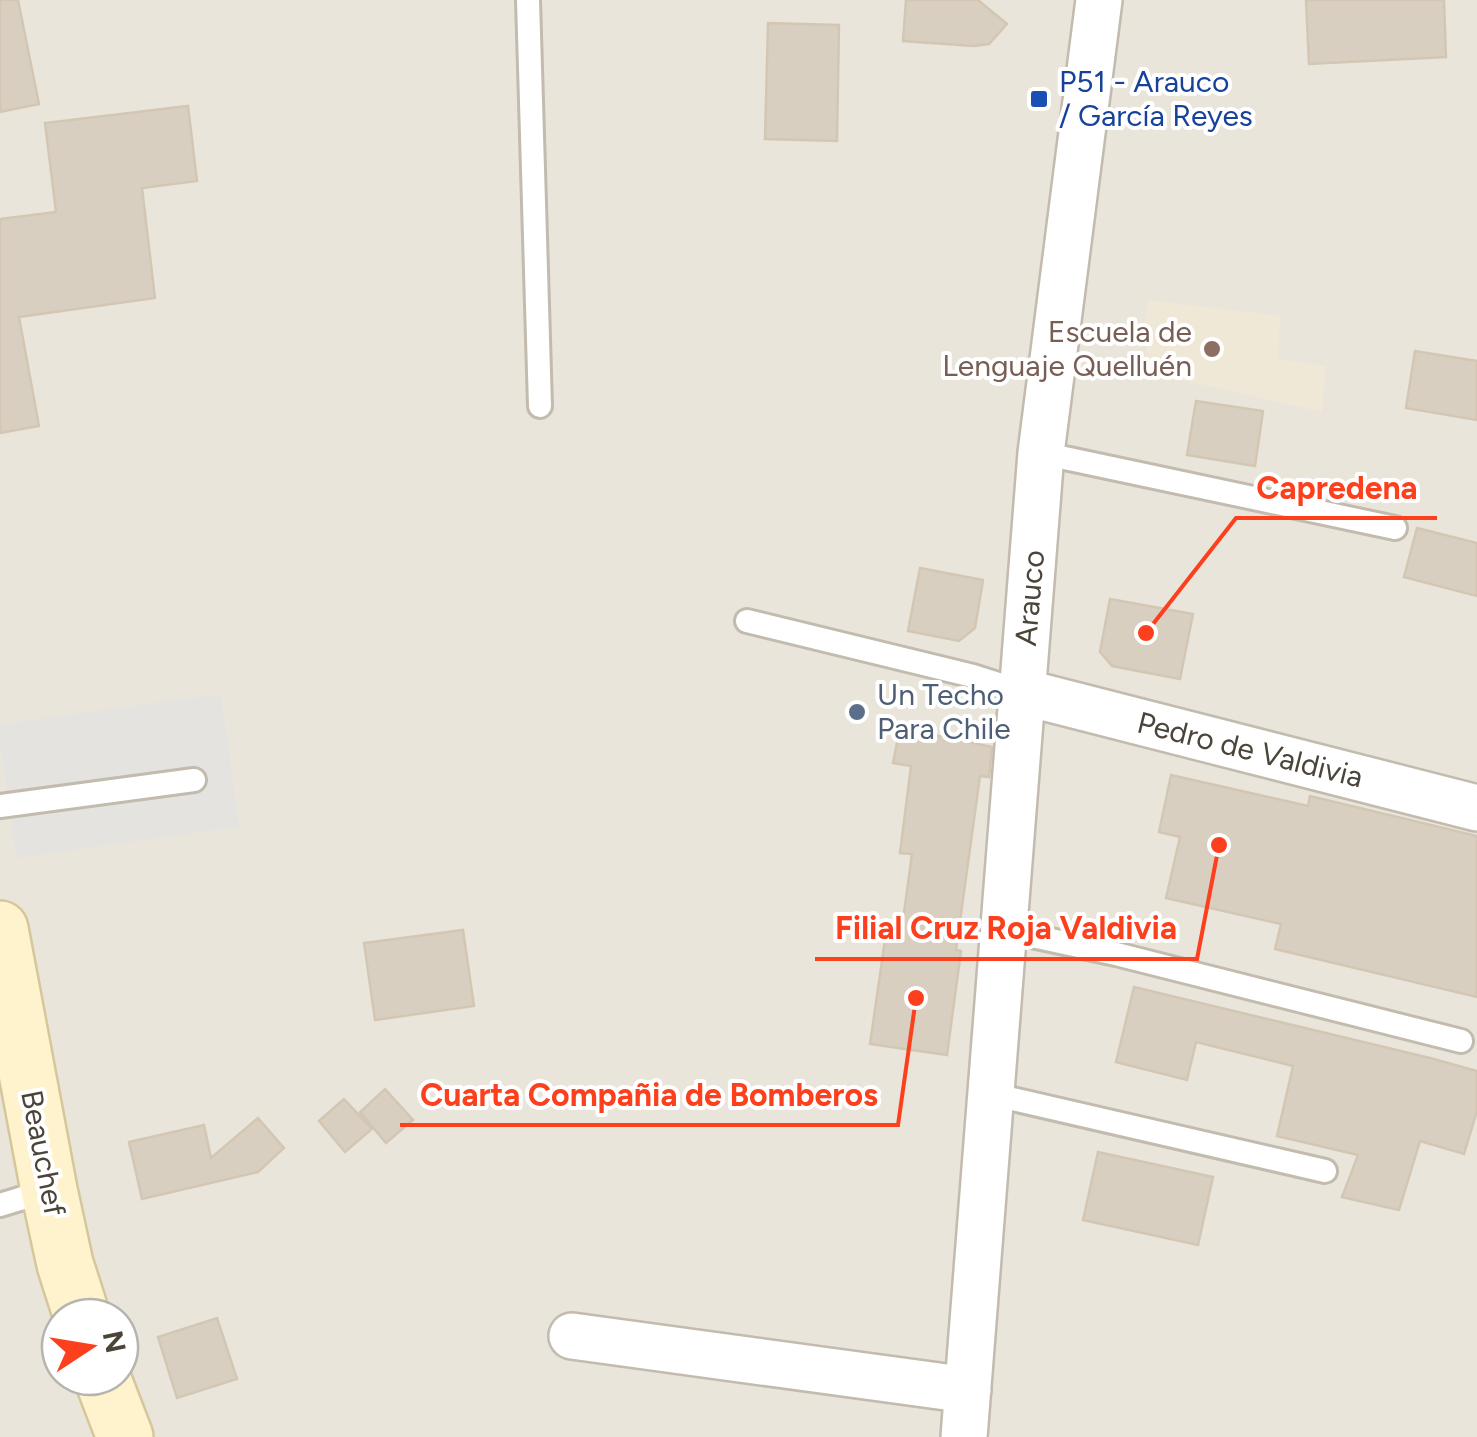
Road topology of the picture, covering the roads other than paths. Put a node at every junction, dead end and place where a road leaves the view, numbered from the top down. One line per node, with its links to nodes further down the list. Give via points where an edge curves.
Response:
1 (528, 0): 3 (lane)
2 (1099, 0): 4 (street, Arauco)
3 (540, 406)
4 (1041, 453): 5 (lane); 7 (street, Arauco)
5 (1395, 528)
6 (747, 621): 7 (lane)
7 (1022, 692): 10 (street, Pedro de Valdivia); 12 (street, Arauco)
8 (194, 780): 9 (lane)
9 (0, 806)
10 (1477, 808)
11 (0, 928): 16 (main road, Beauchef)
12 (1004, 930): 13 (lane); 14 (street, Arauco)
13 (1461, 1040)
14 (991, 1094): 15 (lane); 19 (street, Arauco)
15 (1325, 1171)
16 (24, 1197): 17 (main road, Beauchef, via 65,1264)
17 (76, 1297)
18 (572, 1336): 19 (street)
19 (968, 1390): 22 (street, Arauco)
20 (110, 1397): 21 (main road)
21 (125, 1437)
22 (964, 1437)

